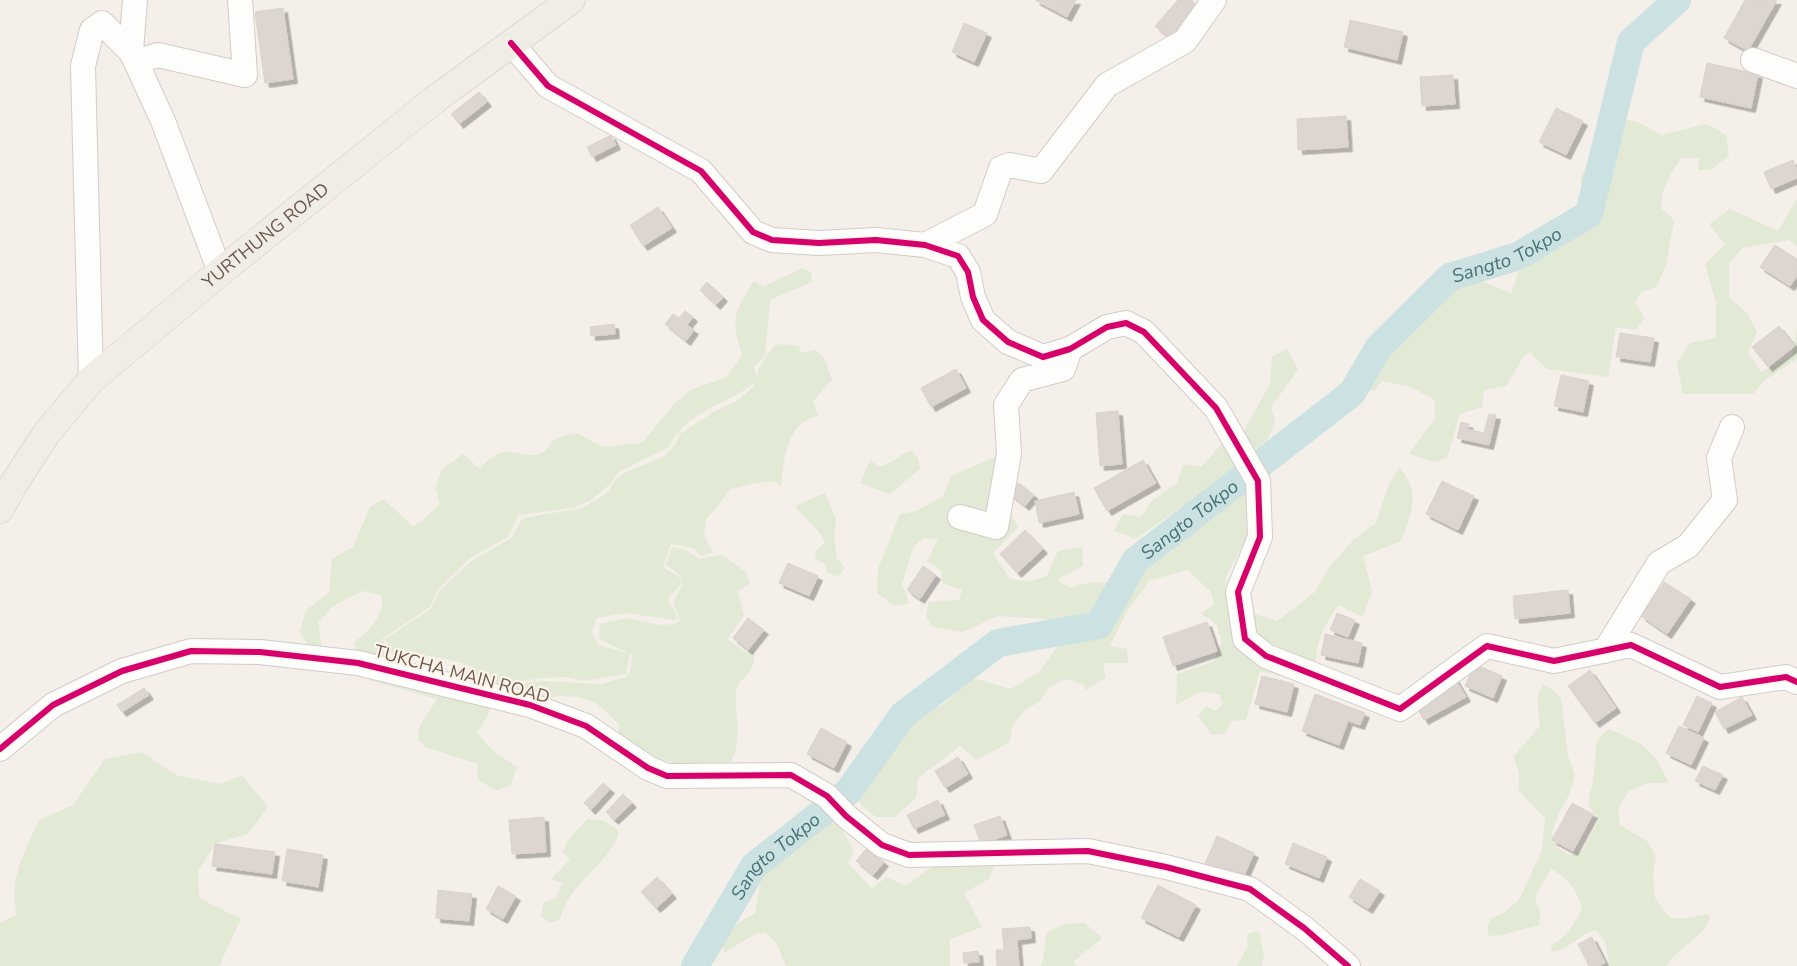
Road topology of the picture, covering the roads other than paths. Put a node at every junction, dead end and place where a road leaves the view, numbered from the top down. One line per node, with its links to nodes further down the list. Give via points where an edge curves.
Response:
1 (135, 0): 6 (street)
2 (240, 0): 6 (street, via 244,75 158,55)
3 (571, 0): 5 (main road, YURTHUNG ROAD)
4 (1214, 0): 9 (street, via 1185,40 1107,85 1041,171 1010,166 1000,168 985,214)
5 (511, 43): 9 (street, via 548,86 701,171 753,232 772,240 819,243 876,240); 10 (main road, YURTHUNG ROAD, via 434,100)
6 (134, 57): 10 (street, via 163,121); 12 (street, via 102,23 92,30 83,66)
7 (1753, 60): 8 (street)
8 (1797, 76)
9 (924, 245): 11 (street, via 958,256 968,272 973,297 984,320 1008,342 1043,357)
10 (220, 272): 12 (main road, YURTHUNG ROAD)
11 (1070, 349): 15 (street, via 1063,369 1022,380 1006,405 1009,454 996,527); 16 (street, via 1107,327 1126,323 1144,332 1216,408 1258,481 1260,537 1238,592 1245,639 1266,656 1400,709 1487,646 1554,661)
12 (91, 380): 14 (main road, YURTHUNG ROAD, via 46,434)
13 (1732, 428): 16 (street, via 1719,458 1725,500 1688,546 1659,563)
14 (0, 509)
15 (960, 517)
16 (1605, 650): 17 (street, via 1632,645 1720,687 1786,677)
17 (1797, 682)
18 (0, 749): 19 (street, TUKCHA MAIN ROAD, via 54,705 122,671 191,651 260,652 358,663 530,705 586,726 648,768 667,776 791,775 827,796 882,845 910,855 1088,851 1166,867 1250,890 1304,928)
19 (1348, 966)

